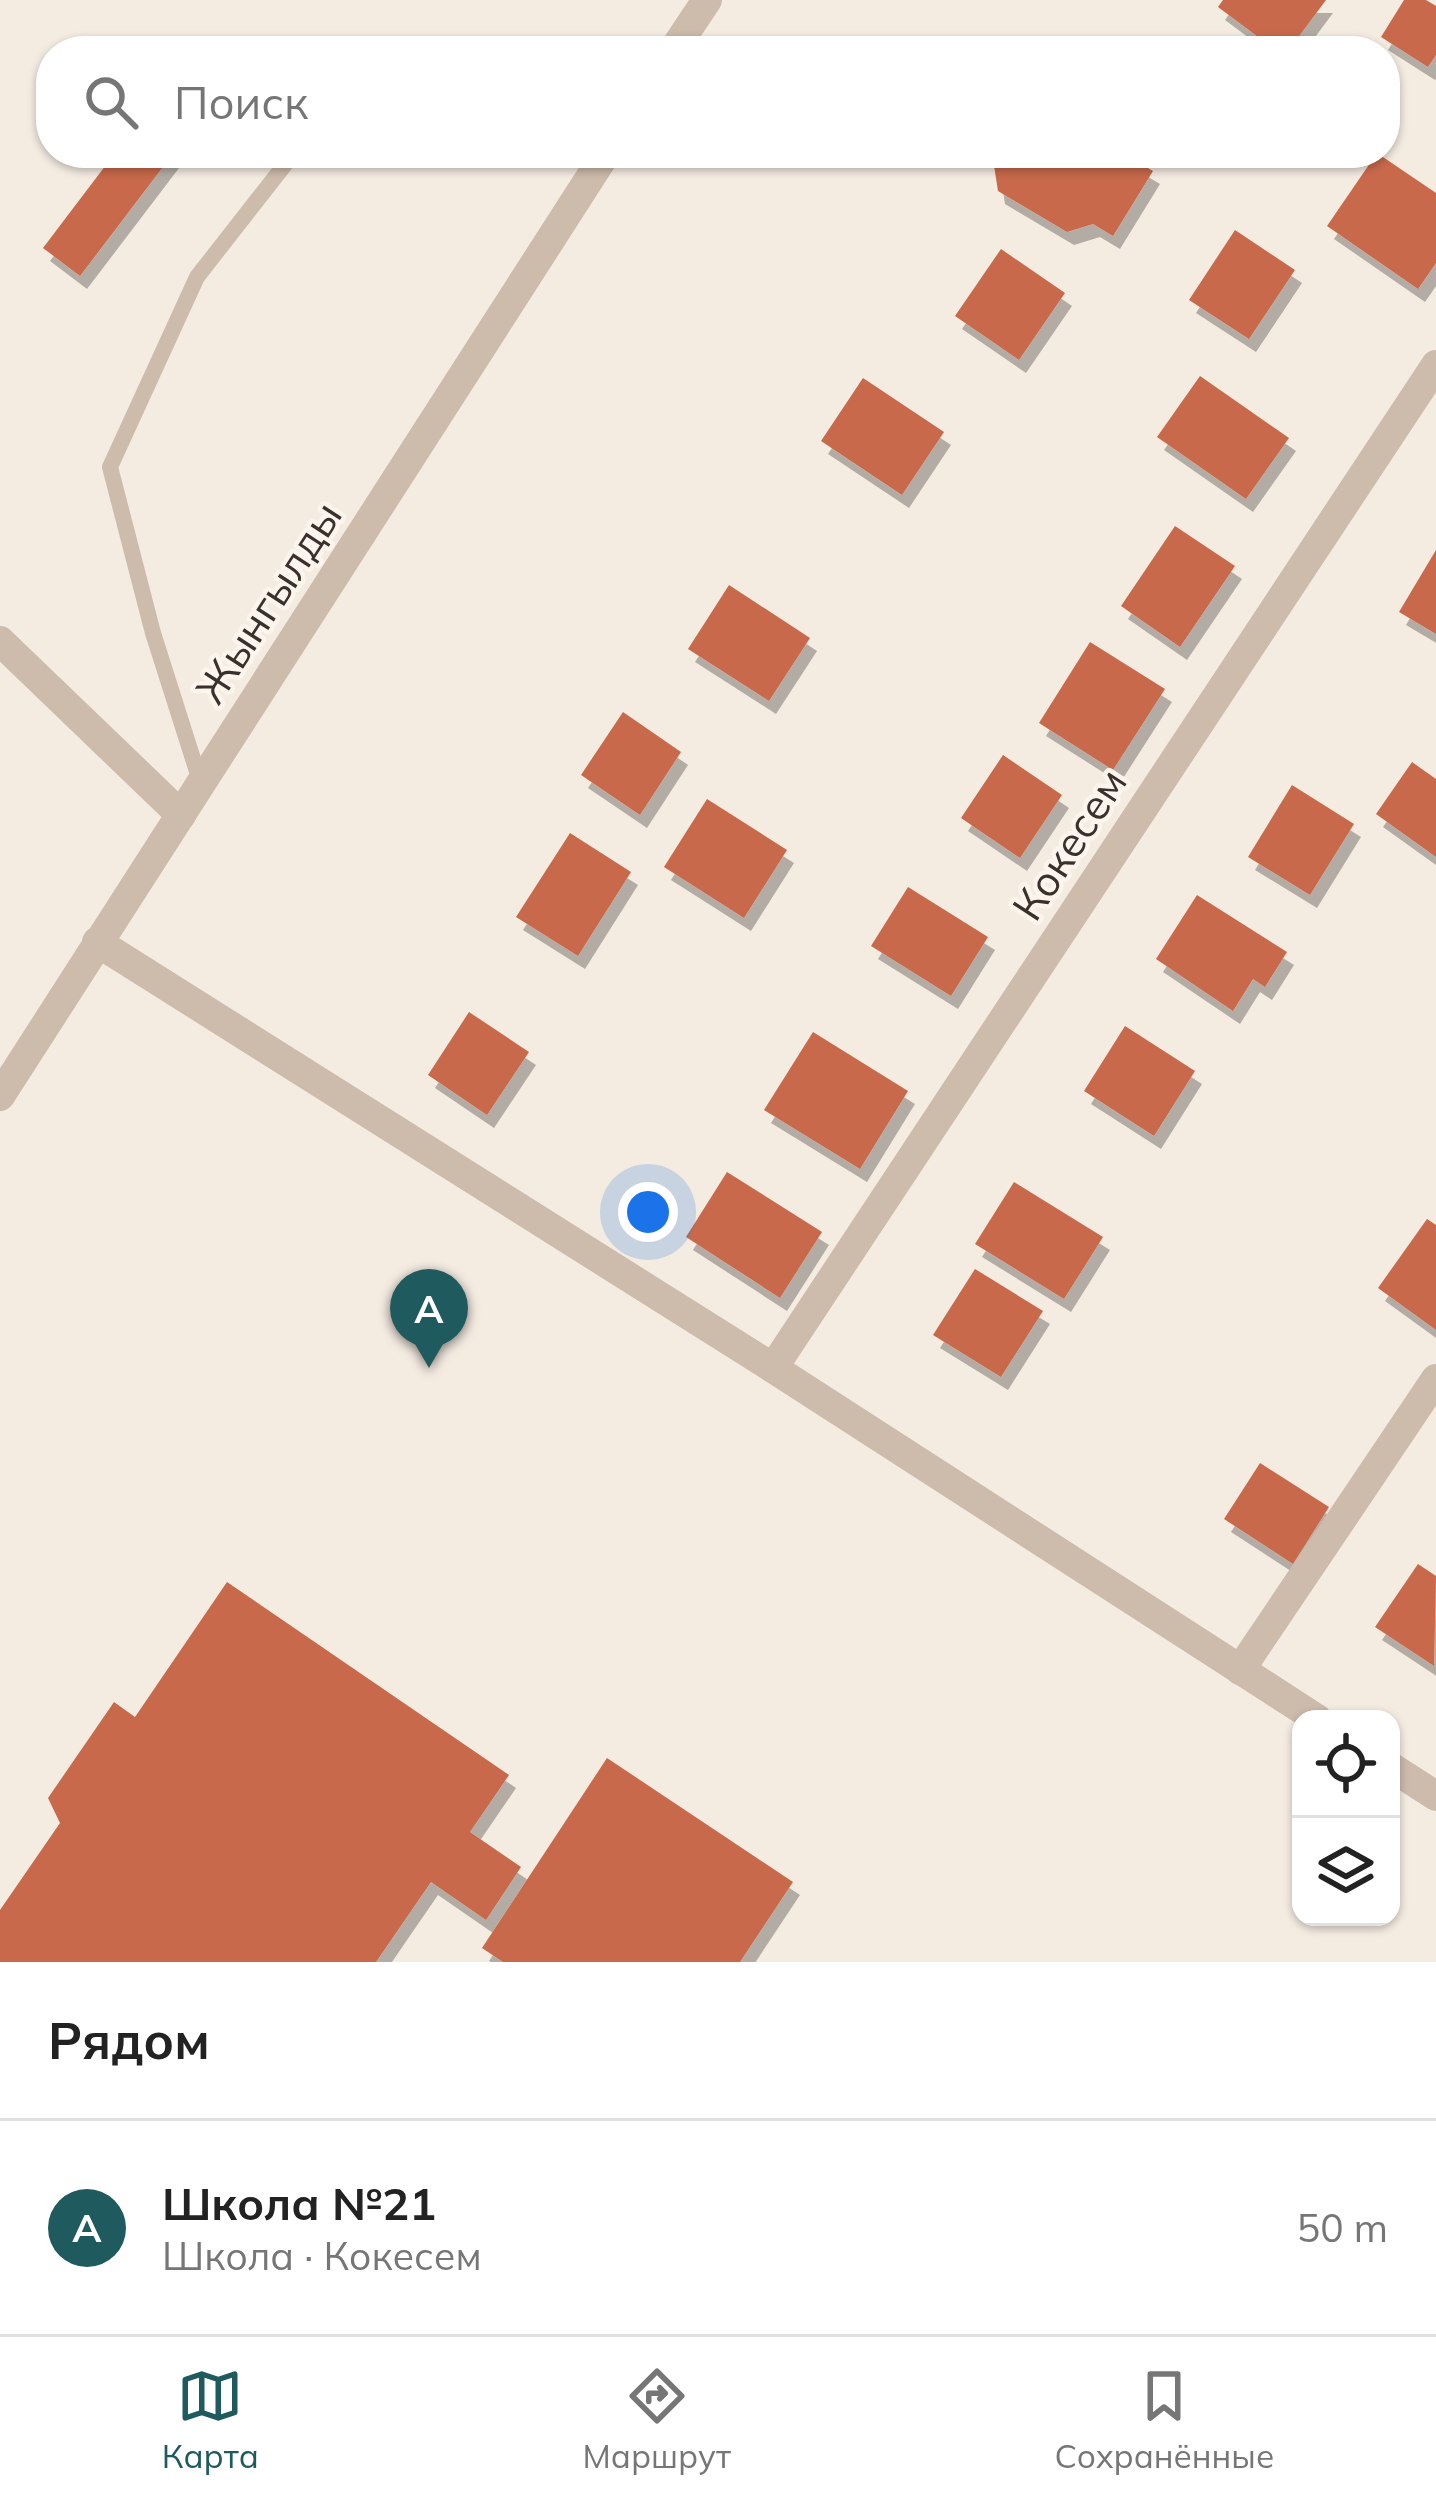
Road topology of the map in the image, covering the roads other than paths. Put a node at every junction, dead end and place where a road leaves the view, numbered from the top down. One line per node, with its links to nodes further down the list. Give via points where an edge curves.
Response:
1 (707, 0): 2 (street)
2 (683, 36)
3 (282, 168): 7 (lane, via 197,277 110,467)
4 (597, 168): 7 (street, Жынгылды)
5 (1436, 365): 11 (street, Кокесем)
6 (0, 641): 8 (street)
7 (201, 785): 8 (street, Жынгылды)
8 (181, 815): 9 (street, Жынгылды)
9 (97, 942): 10 (street, Жынгылды); 11 (street)
10 (0, 1096)
11 (773, 1368): 13 (street)
12 (1436, 1379): 13 (street)
13 (1240, 1670): 14 (street)
14 (1302, 1710)
15 (1400, 1773): 16 (street)
16 (1436, 1796)

